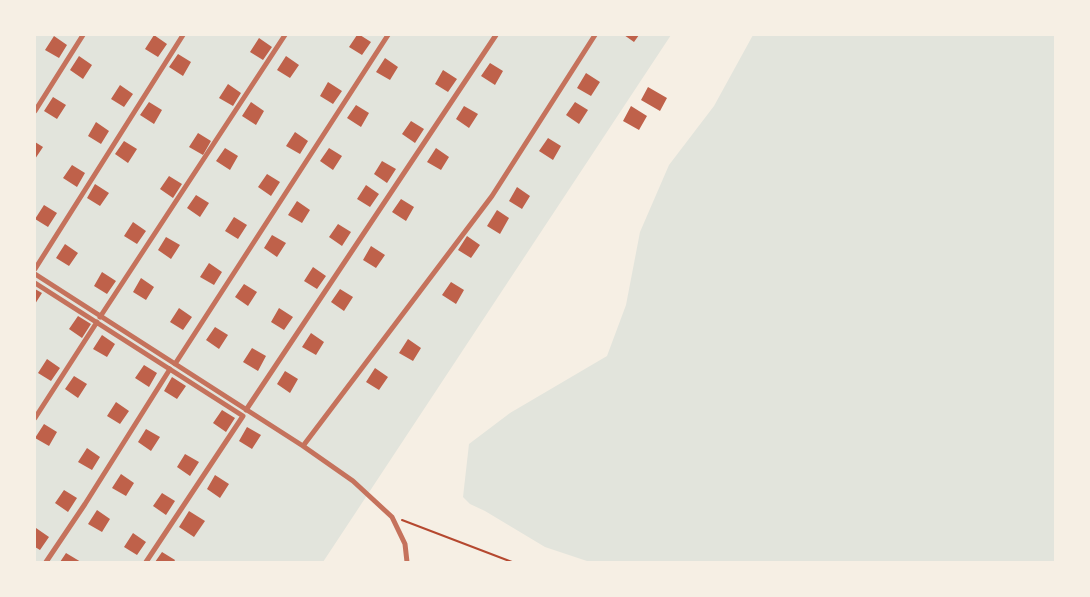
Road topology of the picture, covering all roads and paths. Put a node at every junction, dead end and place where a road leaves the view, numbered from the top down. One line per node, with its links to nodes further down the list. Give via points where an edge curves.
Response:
1 (83, 35): 7 (street)
2 (183, 35): 8 (street)
3 (285, 35): 11 (street)
4 (388, 35): 12 (street)
5 (496, 35): 14 (street)
6 (596, 35): 16 (street, via 492,196)
7 (35, 111)
8 (35, 269)
9 (35, 274): 11 (street)
10 (35, 283): 11 (street)
11 (99, 320): 12 (street); 13 (street); 15 (street)
12 (175, 364): 14 (street)
13 (170, 369): 18 (street); 19 (street, via 242,416)
14 (246, 410): 16 (street)
15 (35, 418)
16 (304, 446): 17 (street, via 353,481)
17 (392, 516): 20 (street, via 404,544); 21 (path)
18 (46, 562)
19 (146, 562)
20 (407, 562)
21 (512, 562)

